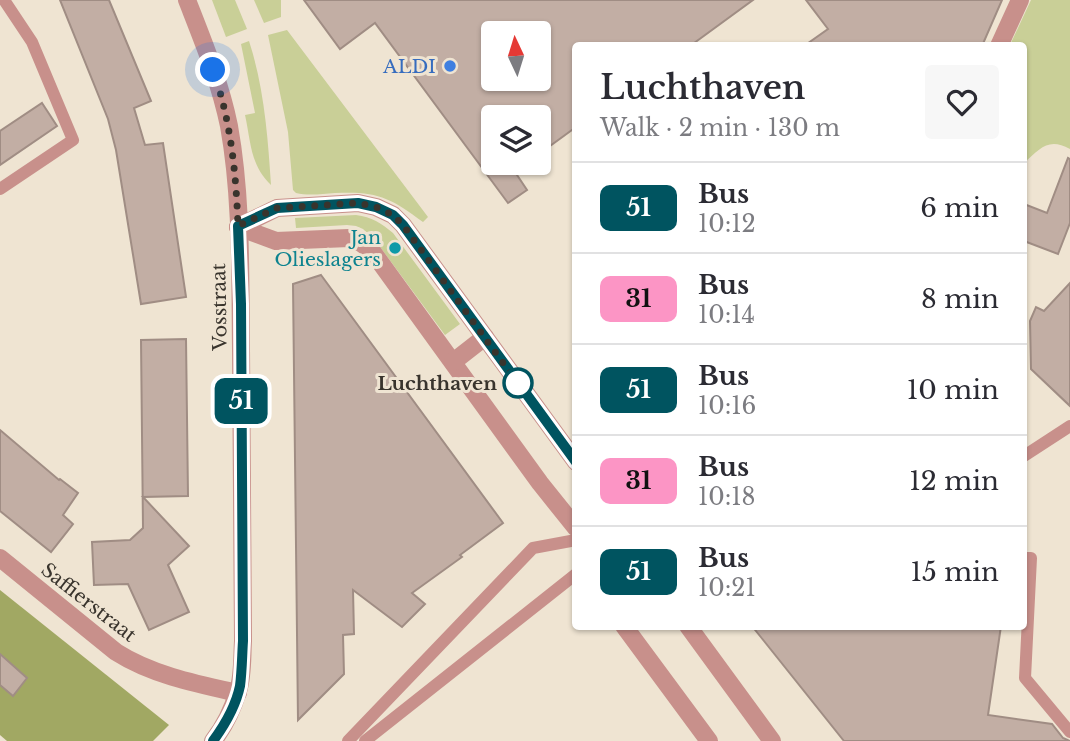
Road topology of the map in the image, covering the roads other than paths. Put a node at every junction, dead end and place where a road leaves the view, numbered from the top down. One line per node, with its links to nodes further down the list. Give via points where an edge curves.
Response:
1 (5, 0): 5 (lane, via 32,42 73,140)
2 (187, 0): 6 (street, Vosstraat, via 228,122)
3 (1020, 0): 4 (street)
4 (1001, 42)
5 (0, 189)
6 (238, 226): 7 (street, via 277,208 358,203 376,207 403,225); 8 (street, via 276,241 349,238 361,243 372,251); 19 (street, Vosstraat, via 243,627)
7 (485, 337): 8 (street); 11 (street)
8 (453, 362): 12 (street)
9 (1070, 426): 10 (lane)
10 (1027, 454)
11 (572, 457)
12 (572, 523)
13 (572, 541): 22 (lane, via 533,548)
14 (0, 558): 19 (street, Saffierstraat, via 132,662)
15 (1027, 558): 20 (lane, via 1031,558 1025,678)
16 (572, 577): 23 (lane)
17 (627, 630): 24 (street)
18 (691, 630): 25 (street)
19 (238, 693): 21 (street, Vosstraat)
20 (1070, 732)
21 (213, 741)
22 (348, 741)
23 (365, 741)
24 (709, 741)
25 (772, 741)

